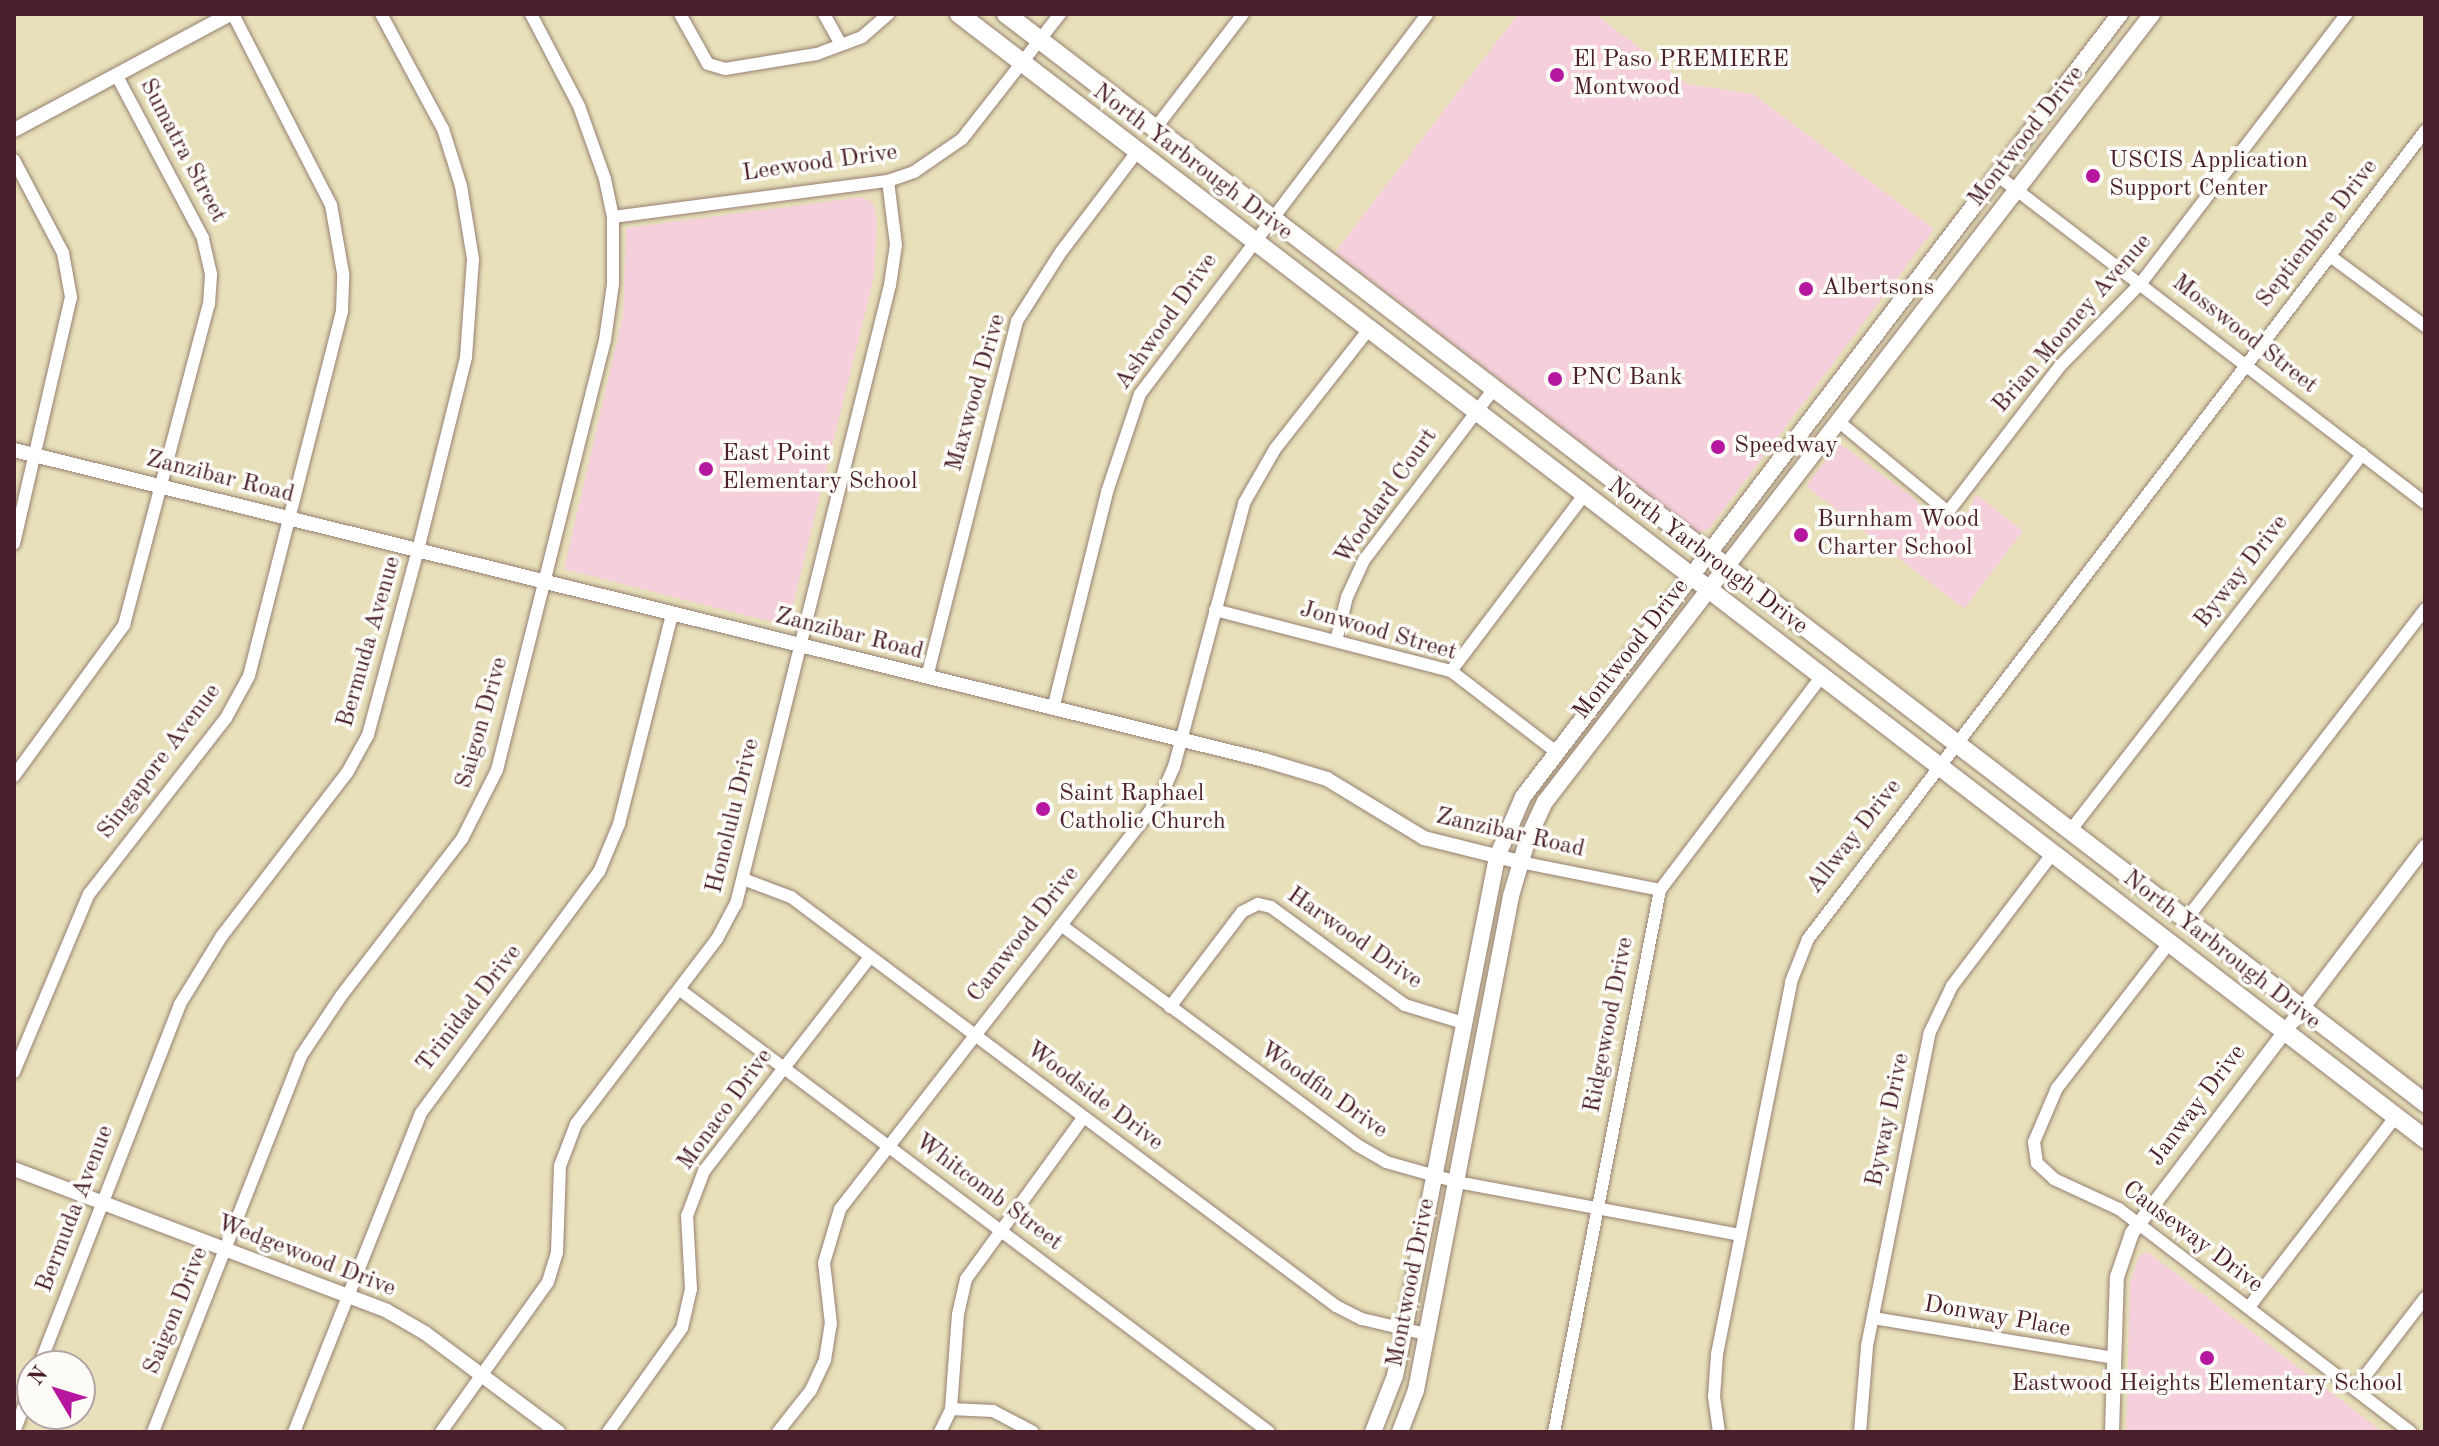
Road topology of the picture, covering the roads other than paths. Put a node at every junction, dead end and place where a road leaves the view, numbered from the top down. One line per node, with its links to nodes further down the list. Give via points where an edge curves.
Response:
1 (232, 14): 18 (street); 44 (street, Singapore Avenue, via 319,174 334,215 343,273 342,311)
2 (381, 14): 46 (street, Bermuda Avenue, via 443,129 461,186 473,259 466,357)
3 (531, 14): 27 (street, Saigon Drive, via 586,121)
4 (680, 14): 16 (street, via 708,64 719,69 799,58)
5 (824, 14): 16 (street)
6 (888, 14): 16 (street, via 862,37)
7 (959, 14): 17 (main road, North Yarbrough Drive)
8 (1006, 14): 15 (main road, North Yarbrough Drive)
9 (1060, 14): 15 (street, Leewood Drive)
10 (1243, 14): 20 (street)
11 (1427, 14): 28 (street, Ashwood Drive)
12 (2120, 14): 24 (main road, Montwood Drive)
13 (2152, 14): 26 (main road, Montwood Drive)
14 (2347, 14): 31 (street, Brian Mooney Avenue)
15 (1040, 40): 17 (street, Leewood Drive); 20 (main road, North Yarbrough Drive)
16 (841, 45)
17 (1022, 63): 22 (main road, North Yarbrough Drive); 25 (street, Leewood Drive, via 952,149 934,163)
18 (117, 76): 19 (street); 41 (street, Sumatra Street, via 195,219 211,274 207,313)
19 (14, 130)
20 (1154, 130): 28 (main road, North Yarbrough Drive)
21 (2425, 131): 30 (street, Septiembre Drive)
22 (1137, 152): 29 (main road, North Yarbrough Drive); 59 (street, Maxwood Drive, via 1061,252 1017,321)
23 (14, 160): 40 (street, via 63,253 71,283 65,336)
24 (1997, 175): 26 (street, Mosswood Street); 47 (main road, Montwood Drive)
25 (888, 181): 27 (street, Leewood Drive); 56 (street, Honolulu Drive, via 896,245 890,285)
26 (2016, 191): 31 (street, Mosswood Street); 37 (main road, Montwood Drive)
27 (613, 217): 50 (street, Saigon Drive, via 609,316)
28 (1269, 218): 29 (street, Ashwood Drive); 35 (main road, North Yarbrough Drive)
29 (1253, 239): 33 (main road, North Yarbrough Drive); 60 (street, Ashwood Drive, via 1149,379 1130,416)
30 (2330, 256): 32 (street); 34 (street, Septiembre Drive)
31 (2141, 283): 34 (street, Mosswood Street); 37 (street, Brian Mooney Avenue, via 2060,366 1948,512)
32 (2425, 326)
33 (1369, 329): 36 (main road, North Yarbrough Drive); 53 (street, Camwood Drive, via 1256,480 1231,539)
34 (2247, 363): 39 (street, Mosswood Street); 62 (street, Allway Drive)
35 (1494, 389): 36 (street, Woodard Court); 47 (main road, North Yarbrough Drive)
36 (1477, 411): 42 (main road, North Yarbrough Drive); 55 (street, Woodard Court, via 1364,560)
37 (1838, 421): 48 (main road, Montwood Drive)
38 (14, 450): 40 (street, Zanzibar Road)
39 (2362, 454): 43 (street, Mosswood Street); 66 (street, Byway Drive)
40 (35, 456): 41 (street, Zanzibar Road); 45 (street)
41 (163, 486): 44 (street, Zanzibar Road); 65 (street, Sumatra Street, via 132,604 116,642)
42 (1585, 494): 49 (main road, North Yarbrough Drive); 57 (street)
43 (2425, 503)
44 (290, 518): 46 (street, Zanzibar Road); 84 (street, Singapore Avenue, via 241,692 89,894)
45 (14, 543)
46 (418, 550): 50 (street, Zanzibar Road); 93 (street, Bermuda Avenue, via 375,716 360,751 202,965 166,1033)
47 (1707, 555): 48 (main road, North Yarbrough Drive); 49 (main road, Montwood Drive)
48 (1725, 569): 51 (main road, Montwood Drive); 62 (main road, North Yarbrough Drive)
49 (1691, 575): 51 (main road, North Yarbrough Drive); 63 (main road, Montwood Drive)
50 (544, 582): 54 (street, Zanzibar Road); 98 (street, Saigon Drive, via 487,797 462,839 312,1038 289,1079)
51 (1709, 589): 58 (main road, North Yarbrough Drive); 70 (main road, Montwood Drive, via 1545,802)
52 (2425, 609): 73 (street)
53 (1215, 610): 55 (street, Jonwood Street); 61 (street, Camwood Drive)
54 (672, 615): 56 (street, Zanzibar Road); 99 (street, Trinidad Drive, via 619,824 599,872 421,1113)
55 (1336, 641): 57 (street, Jonwood Street)
56 (799, 645): 59 (street, Zanzibar Road); 71 (street, Honolulu Drive)
57 (1451, 671): 63 (street, Jonwood Street)
58 (1822, 676): 64 (main road, North Yarbrough Drive); 72 (street, Ridgewood Drive)
59 (927, 677): 60 (street, Zanzibar Road)
60 (1053, 709): 61 (street, Zanzibar Road)
61 (1180, 739): 69 (street, Zanzibar Road, via 1327,779 1424,838); 74 (street, Camwood Drive, via 1161,797)
62 (1953, 743): 64 (street, Allway Drive); 66 (main road, North Yarbrough Drive)
63 (1555, 751): 69 (main road, Montwood Drive, via 1523,797)
64 (1939, 764): 68 (main road, North Yarbrough Drive); 97 (street, Allway Drive, via 1817,922 1798,960)
65 (14, 776)
66 (2070, 831): 73 (main road, North Yarbrough Drive)
67 (2425, 847): 79 (street, Janway Drive)
68 (2053, 853): 75 (main road, North Yarbrough Drive); 102 (street, Byway Drive, via 1965,968 1935,1018)
69 (1497, 857): 70 (street, Zanzibar Road); 80 (main road, Montwood Drive)
70 (1520, 862): 72 (street, Zanzibar Road); 92 (main road, Montwood Drive)
71 (743, 879): 76 (street, Woodside Drive, via 791,897); 77 (street, Honolulu Drive, via 727,922)
72 (1660, 890): 94 (street, Ridgewood Drive)
73 (2185, 921): 79 (main road, North Yarbrough Drive)
74 (1061, 925): 78 (street, Woodfin Drive); 82 (street, Camwood Drive)
75 (2170, 942): 81 (main road, North Yarbrough Drive); 95 (street, Causeway Drive, via 2057,1088 2034,1142 2045,1174 2106,1200)
76 (870, 957): 82 (street, Woodside Drive); 83 (street, Monaco Drive)
77 (680, 990): 83 (street, Whitcomb Street); 107 (street, Honolulu Drive, via 576,1124 560,1166 557,1252 548,1282)
78 (1170, 1007): 80 (street, Harwood Drive, via 1242,912 1258,904 1271,907 1405,1005); 91 (street, Woodfin Drive, via 1357,1145 1386,1162)
79 (2301, 1008): 81 (street, Janway Drive); 85 (main road, North Yarbrough Drive)
80 (1463, 1023): 91 (main road, Montwood Drive)
81 (2284, 1029): 86 (main road, North Yarbrough Drive); 95 (street, Janway Drive)
82 (974, 1034): 87 (street, Woodside Drive); 89 (street, Camwood Drive)
83 (784, 1068): 89 (street, Whitcomb Street); 114 (street, Monaco Drive, via 697,1183 687,1216 691,1289 682,1328)
84 (14, 1072)
85 (2425, 1103)
86 (2396, 1116): 88 (main road, North Yarbrough Drive); 101 (street)
87 (1083, 1118): 96 (street); 103 (street, Woodside Drive, via 1336,1306)
88 (2425, 1139)
89 (888, 1146): 96 (street, Whitcomb Street); 115 (street, Camwood Drive, via 831,1227 824,1263 829,1346 815,1383)
90 (14, 1169): 93 (street, Wedgewood Drive)
91 (1433, 1176): 92 (street, Woodfin Drive); 103 (main road, Montwood Drive)
92 (1457, 1182): 94 (street, Woodfin Drive); 104 (main road, Montwood Drive)
93 (102, 1203): 98 (street, Wedgewood Drive); 105 (street, Bermuda Avenue)
94 (1597, 1208): 97 (street, Woodfin Drive); 121 (street, Ridgewood Drive)
95 (2138, 1225): 101 (street, Causeway Drive); 106 (street, Janway Drive, via 2117,1277)
96 (999, 1229): 109 (street, via 971,1269 960,1296); 118 (street, Whitcomb Street)
97 (1739, 1235): 122 (street, Allway Drive, via 1715,1374)
98 (225, 1248): 99 (street, Wedgewood Drive); 110 (street, Saigon Drive)
99 (347, 1296): 107 (street, Wedgewood Drive, via 403,1319); 111 (street, Trinidad Drive)
100 (2425, 1298): 108 (street)
101 (2249, 1307): 108 (street, Causeway Drive)
102 (1873, 1318): 106 (street, Donway Place); 123 (street, Byway Drive)
103 (1403, 1329): 104 (street, Woodside Drive); 119 (main road, Montwood Drive, via 1395,1376)
104 (1426, 1334): 120 (main road, Montwood Drive, via 1416,1390)
105 (45, 1350)
106 (2114, 1358): 124 (street, Janway Drive)
107 (481, 1374): 112 (street, Honolulu Drive); 113 (street, Wedgewood Drive)
108 (2355, 1389): 125 (street, Causeway Drive)
109 (951, 1409): 116 (street); 117 (street, via 993,1411)
110 (153, 1432)
111 (294, 1432)
112 (441, 1432)
113 (558, 1432)
114 (608, 1432)
115 (778, 1432)
116 (940, 1432)
117 (1033, 1432)
118 (1269, 1432)
119 (1373, 1432)
120 (1400, 1432)
121 (1554, 1432)
122 (1719, 1432)
123 (1860, 1432)
124 (2112, 1432)
125 (2411, 1432)

